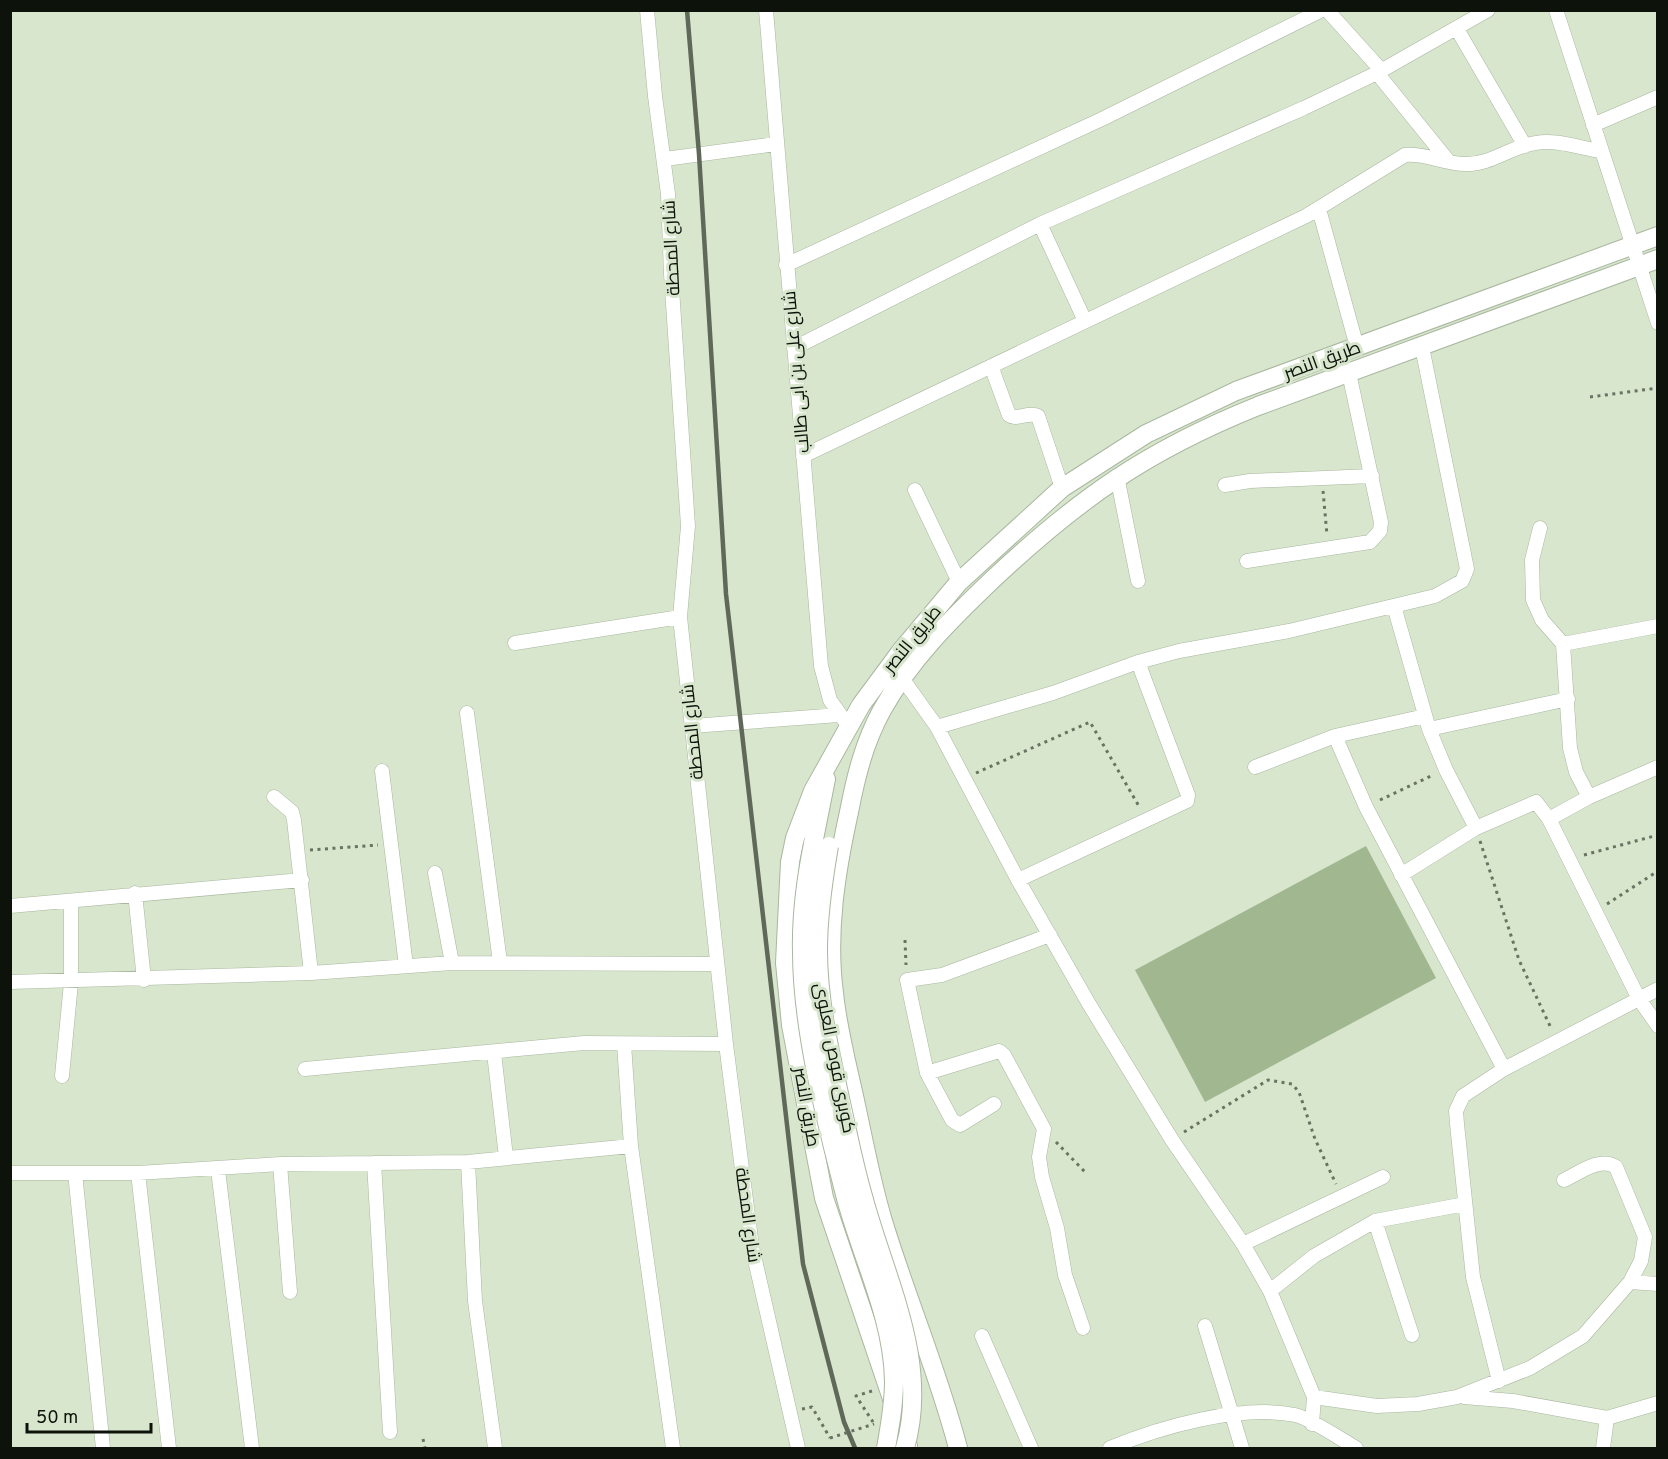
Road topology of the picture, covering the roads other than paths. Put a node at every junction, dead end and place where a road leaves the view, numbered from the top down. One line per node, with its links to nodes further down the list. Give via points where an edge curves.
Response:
1 (647, 10): 14 (street, شارع المحطة)
2 (765, 10): 11 (street, شارع على بن ابى طالب)
3 (1322, 10): 21 (street, via 1102,119)
4 (1327, 10): 8 (street)
5 (1488, 10): 7 (street)
6 (1556, 10): 10 (street)
7 (1457, 28): 8 (street); 12 (street)
8 (1379, 71): 15 (street); 17 (street)
9 (1658, 97): 10 (street)
10 (1593, 125): 13 (street)
11 (776, 144): 14 (street); 21 (street, شارع على بن ابى طالب)
12 (1525, 146): 13 (street, via 1544,142); 15 (street, via 1478,163)
13 (1600, 152): 19 (street)
14 (665, 159): 41 (street, شارع المحطة, via 688,526)
15 (1449, 162): 16 (street, via 1406,155)
16 (1318, 209): 23 (street); 25 (street)
17 (1040, 224): 23 (street); 27 (street)
18 (1658, 236): 19 (street, طريق النصر)
19 (1632, 246): 22 (street); 25 (street, طريق النصر)
20 (1658, 259): 22 (street, طريق النصر)
21 (786, 265): 27 (street, شارع على بن ابى طالب)
22 (1639, 267): 24 (street); 26 (street, طريق النصر)
23 (1085, 321): 28 (street)
24 (1658, 323)
25 (1357, 346): 34 (street, طريق النصر, via 1190,411 1146,434)
26 (1422, 347): 29 (street, طريق النصر); 40 (street, via 1467,569 1462,581 1435,596)
27 (794, 348): 30 (street, شارع على بن ابى طالب)
28 (991, 366): 30 (street); 34 (street, via 1009,415 1015,418 1032,413 1040,419)
29 (1349, 373): 31 (street, طريق النصر, via 1209,426); 32 (street)
30 (803, 456): 49 (street, شارع على بن ابى طالب, via 821,666 830,699)
31 (1117, 476): 38 (street); 46 (street, طريق النصر, via 1026,548 951,619)
32 (1372, 476): 33 (street); 37 (street, via 1380,531 1370,542)
33 (1226, 485)
34 (1062, 489): 39 (street, طريق النصر)
35 (915, 490): 39 (street)
36 (1540, 528): 44 (street, via 1532,560 1533,600 1542,620)
37 (1247, 561)
38 (1138, 581)
39 (959, 582): 49 (street, طريق النصر)
40 (1394, 606): 45 (street); 50 (street)
41 (680, 617): 43 (street); 51 (street, شارع المحطة)
42 (1658, 626): 44 (street)
43 (515, 644)
44 (1563, 644): 47 (street)
45 (1138, 662): 52 (street, via 1053,693); 66 (street, via 1187,801)
46 (902, 678): 52 (street); 62 (street, كوبرى قوص العلوى, via 867,721 851,752); 129 (street, طريق النصر, via 882,710 860,762 840,850 831,957 833,990 878,1204)
47 (1568, 699): 50 (street); 59 (street, via 1570,748 1576,772)
48 (467, 713): 71 (street)
49 (844, 721): 51 (street); 54 (street, طريق النصر)
50 (1427, 722): 53 (street); 61 (street)
51 (692, 726): 73 (street, شارع المحطة)
52 (937, 727): 66 (street)
53 (1335, 736): 56 (street); 64 (street)
54 (831, 760): 62 (street, كوبرى قوص العلوى); 128 (street, طريق النصر, via 803,814 790,862 785,933 787,994 824,1198)
55 (1658, 766): 59 (street)
56 (1255, 767)
57 (382, 771): 74 (street)
58 (274, 797): 65 (street, via 292,812)
59 (1589, 797): 60 (street)
60 (1549, 819): 61 (street, via 1534,802); 80 (street)
61 (1476, 828): 64 (street)
62 (821, 845): 126 (street, كوبرى قوص العلوى, bridge, via 806,879 802,943 808,1024 846,1199 890,1346 893,1403); 127 (street, كوبرى قوص العلوى, bridge, via 819,974 824,1021 862,1194 908,1342 912,1406)
63 (435, 873): 72 (street)
64 (1401, 875): 85 (street)
65 (302, 880): 67 (street); 75 (street)
66 (1018, 880): 70 (street)
67 (135, 893): 68 (street); 76 (street)
68 (71, 901): 69 (street); 78 (street)
69 (10, 906)
70 (1050, 935): 87 (street, via 942,975 907,980); 103 (street, via 1172,1140)
71 (500, 962): 72 (street); 73 (street)
72 (452, 963): 74 (street)
73 (717, 964): 83 (street, شارع المحطة)
74 (406, 966): 75 (street)
75 (311, 973): 76 (street)
76 (144, 980): 78 (street)
77 (10, 982): 78 (street)
78 (71, 982): 88 (street)
79 (1658, 989): 80 (street)
80 (1639, 999): 81 (street); 85 (street)
81 (1658, 1026)
82 (624, 1044): 83 (street); 84 (street, via 584,1043); 90 (street)
83 (726, 1044): 125 (street, شارع المحطة, via 752,1247)
84 (494, 1053): 86 (street); 91 (street)
85 (1504, 1069): 101 (street, via 1463,1096 1456,1111)
86 (304, 1070)
87 (927, 1073): 89 (street, via 952,1120 960,1125); 109 (street, via 999,1051 1004,1055 1044,1129 1039,1157 1042,1177 1065,1275)
88 (62, 1076)
89 (994, 1104)
90 (631, 1146): 91 (street); 124 (street)
91 (506, 1157): 92 (street)
92 (468, 1162): 93 (street); 123 (street, via 475,1301)
93 (374, 1163): 94 (street); 119 (street)
94 (280, 1164): 95 (street); 107 (street)
95 (218, 1170): 98 (street); 122 (street)
96 (10, 1173): 97 (street)
97 (75, 1173): 98 (street); 120 (street)
98 (138, 1173): 121 (street)
99 (1383, 1177): 103 (street)
100 (1564, 1180): 104 (street, via 1602,1162 1616,1167 1645,1237 1641,1261)
101 (1465, 1204): 102 (street); 112 (street, via 1473,1277)
102 (1375, 1221): 106 (street, via 1314,1256); 110 (street)
103 (1243, 1244): 106 (street)
104 (1630, 1282): 105 (street); 112 (street, via 1583,1336 1552,1357)
105 (1658, 1284)
106 (1270, 1291): 113 (street)
107 (290, 1292)
108 (1205, 1326): 116 (street)
109 (1083, 1328)
110 (1412, 1335)
111 (982, 1336): 130 (street)
112 (1499, 1382): 114 (street)
113 (1314, 1397): 114 (street, via 1377,1406); 118 (street)
114 (1457, 1397): 117 (street, via 1513,1401)
115 (1658, 1403): 117 (street)
116 (1233, 1415): 118 (street, via 1298,1415); 131 (street, via 1198,1420); 132 (street)
117 (1607, 1418): 134 (street)
118 (1312, 1424): 133 (street)
119 (390, 1432)
120 (103, 1449)
121 (169, 1449)
122 (252, 1449)
123 (495, 1449)
124 (673, 1449)
125 (798, 1449)
126 (886, 1449)
127 (904, 1449)
128 (909, 1449)
129 (958, 1449)
130 (1031, 1449)
131 (1110, 1449)
132 (1242, 1449)
133 (1356, 1449)
134 (1603, 1449)

